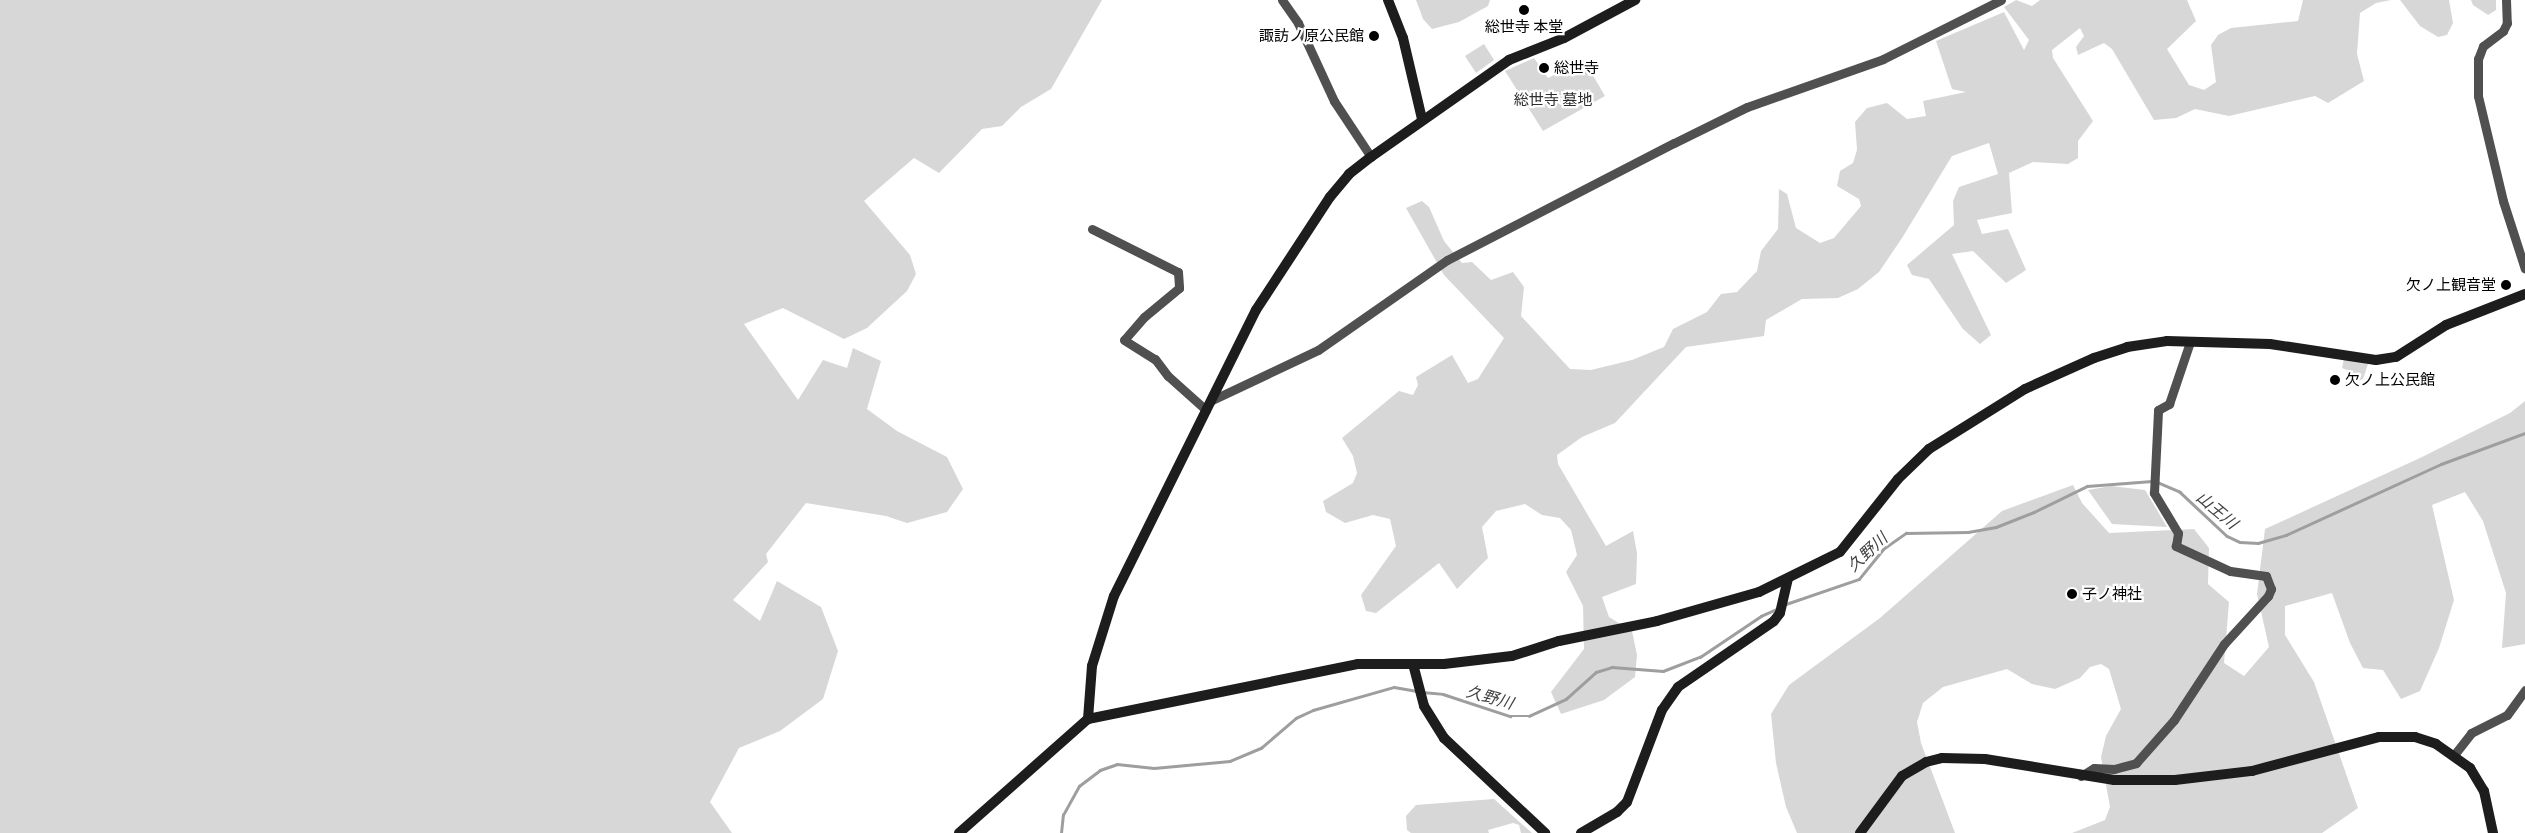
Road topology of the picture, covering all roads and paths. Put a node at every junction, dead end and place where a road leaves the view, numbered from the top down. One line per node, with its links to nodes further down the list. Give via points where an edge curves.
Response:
1 (1282, 0): 7 (street, via 1298,23 1334,101)
2 (1388, 0): 6 (street, via 1404,38)
3 (1635, 0): 6 (street, via 1564,38 1509,60)
4 (2001, 0): 12 (street, via 1905,50 1747,107 1674,143 1441,264 1318,350)
5 (2506, 0): 9 (street, via 2507,23 2503,31 2483,46 2478,59 2478,96 2503,200)
6 (1422, 119): 7 (street)
7 (1371, 156): 12 (street, via 1349,174 1330,197 1272,283)
8 (1092, 229): 12 (street, via 1178,272 1179,288 1144,317 1124,340 1155,359 1168,376)
9 (2525, 269)
10 (2525, 294): 11 (street, via 2446,325 2396,357 2376,360 2295,346)
11 (2190, 342): 13 (street, via 2167,341 2126,347 2094,358 2026,389 1977,417 1929,449 1898,479 1840,552); 18 (street, via 2169,404 2158,410 2154,492 2178,532 2176,546 2230,571 2266,576 2271,589 2224,644 2174,720 2136,763 2114,769 2094,768)
12 (1208, 405): 16 (street, via 1114,596 1092,666)
13 (1788, 579): 14 (street, via 1735,601 1559,641 1512,656); 21 (street, via 1780,613 1774,621 1678,687 1662,710 1627,802 1617,812)
14 (1413, 664): 16 (street, via 1358,664); 20 (street, via 1424,706 1444,738)
15 (2525, 690): 17 (street, via 2507,715 2470,733)
16 (1088, 719): 19 (street)
17 (2454, 755): 18 (street, via 2415,737 2379,737 2287,763 2216,777 2137,780); 23 (street, via 2470,768 2484,791)
18 (2081, 776): 22 (street, via 1985,759 1956,757 1926,762 1902,776)
19 (959, 833)
20 (1545, 833)
21 (1581, 833)
22 (1860, 833)
23 (2493, 833)

